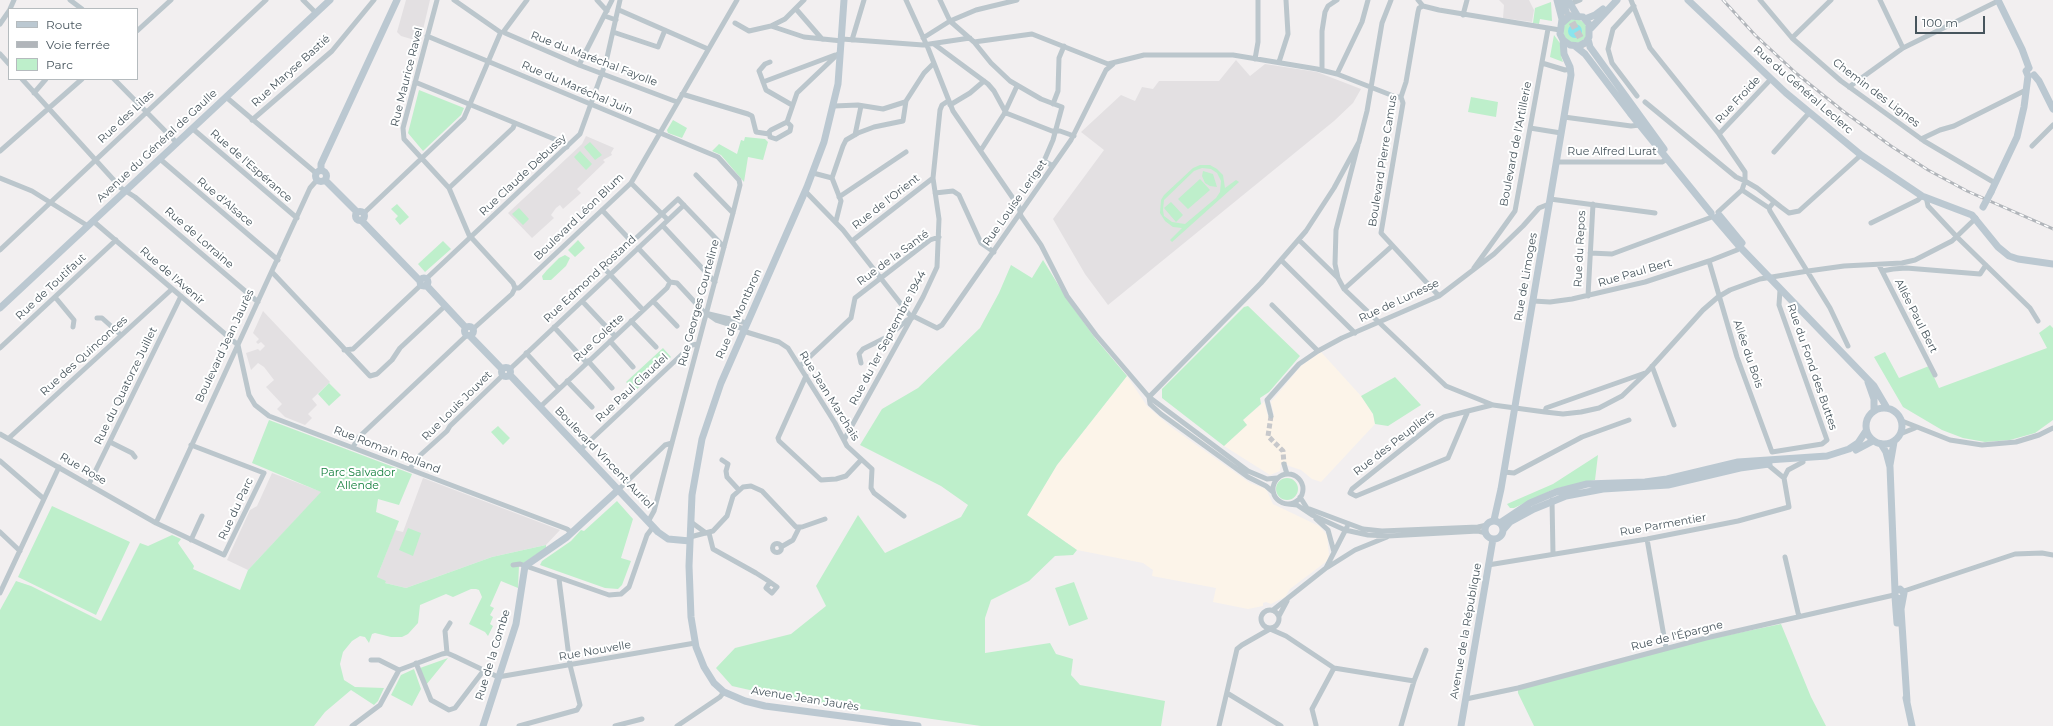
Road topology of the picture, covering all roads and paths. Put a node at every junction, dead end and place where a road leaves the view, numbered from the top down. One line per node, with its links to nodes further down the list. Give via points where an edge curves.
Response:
1 (70, 0): 42 (street)
2 (171, 0): 59 (street)
3 (266, 0): 128 (street, Rue des Lilas)
4 (303, 0): 46 (street)
5 (330, 0): 46 (main road, Avenue du Général de Gaulle)
6 (374, 0): 131 (street, Rue Maryse Bastié, via 332,51)
7 (396, 0): 163 (main road, Boulevard Jean Jaurès, via 323,160)
8 (437, 0): 63 (street, Rue Maurice Ravel)
9 (454, 0): 62 (street, Rue du Maréchal Fayolle)
10 (527, 0): 62 (street)
11 (597, 0): 47 (street)
12 (612, 0): 47 (street)
13 (620, 0): 44 (street, Rue Claude Debussy)
14 (736, 0): 77 (street, Boulevard Léon Blum)
15 (804, 0): 43 (street)
16 (844, 0): 68 (main road, Rue de Montbron)
17 (864, 0): 69 (street)
18 (906, 0): 64 (street)
19 (940, 0): 52 (street)
20 (1017, 0): 52 (street, via 976,10)
21 (1258, 0): 81 (street, via 1258,42)
22 (1286, 0): 87 (street, via 1288,34)
23 (1337, 0): 93 (street, via 1328,6 1325,12 1322,31)
24 (1368, 0): 96 (street, via 1362,22)
25 (1391, 0): 107 (street, via 1382,23)
26 (1418, 0): 40 (street)
27 (1467, 0): 48 (street)
28 (1557, 0): 56 (main road)
29 (1562, 0): 39 (main road)
30 (1580, 0): 39 (street)
31 (1611, 0): 50 (main road, via 1595,15)
32 (1617, 0): 57 (main road)
33 (1631, 0): 41 (street)
34 (1688, 0): 98 (main road, Rue du Général Leclerc)
35 (1760, 0): 65 (street, Chemin des Lignes)
36 (1831, 0): 65 (street)
37 (1880, 0): 76 (street)
38 (1998, 0): 76 (street); 97 (main road, via 2029,68 2033,69)
39 (1568, 5): 49 (main road)
40 (1423, 6): 48 (street); 114 (street, Boulevard Pierre Camus, via 1418,12)
41 (1634, 6): 92 (street, via 1610,33); 143 (street, via 1650,48)
42 (81, 8)
43 (796, 9): 55 (street, via 785,19); 66 (street)
44 (619, 10): 51 (street, Rue Claude Debussy); 60 (street)
45 (8, 12): 54 (street)
46 (316, 13): 113 (main road, Avenue du Général de Gaulle)
47 (606, 13): 51 (street); 90 (street)
48 (1463, 15): 58 (street)
49 (1577, 15): 50 (main road); 56 (main road, via 1570,16)
50 (1585, 19): 57 (main road)
51 (616, 20): 61 (street, Rue Claude Debussy)
52 (950, 21): 64 (street); 70 (street)
53 (734, 23): 55 (street, via 749,31)
54 (0, 24)
55 (771, 26): 66 (street, via 796,35)
56 (1561, 27): 58 (street); 71 (main road)
57 (1591, 28): 67 (main road)
58 (1548, 29): 89 (street, Boulevard de l'Artillerie)
59 (138, 30)
60 (665, 30): 61 (street, via 658,47); 77 (street)
61 (613, 32): 94 (street, Rue Claude Debussy)
62 (502, 33): 82 (street); 90 (street, Rue du Maréchal Fayolle)
63 (427, 36): 82 (street, Rue du Maréchal Juin); 104 (street, Rue Maurice Ravel)
64 (923, 38): 73 (street)
65 (1792, 38): 108 (street, Chemin des Lignes)
66 (822, 39): 68 (street)
67 (1588, 39): 75 (main road); 92 (main road, via 1590,47)
68 (842, 40): 69 (street); 80 (main road, Rue de Montbron)
69 (852, 40): 73 (street)
70 (972, 40): 72 (street); 74 (street, via 1029,34); 106 (street, via 991,63)
71 (1563, 40): 75 (main road); 91 (main road, Rue de Limoges, via 1564,54)
72 (934, 44): 73 (street); 103 (street)
73 (927, 45): 88 (street)
74 (1064, 46): 83 (street); 121 (street, via 1060,58 1058,91)
75 (1574, 46): 91 (main road, Rue de Limoges, via 1567,54); 134 (main road, via 1585,54)
76 (1903, 48): 108 (street)
77 (708, 50): 111 (street, Boulevard Léon Blum)
78 (1587, 50): 134 (main road)
79 (0, 54): 84 (street)
80 (839, 54): 105 (street); 120 (street, via 794,97); 123 (main road, Rue de Montbron)
81 (1255, 58): 86 (street, via 1214,54 1144,55); 87 (street)
82 (488, 61): 119 (street, Rue du Maréchal Juin); 122 (street)
83 (1100, 61): 86 (street, via 1108,64); 95 (street)
84 (8, 62)
85 (770, 62): 105 (street, via 759,71)
86 (1116, 62): 95 (street, Rue Louise Leriget, via 1108,67)
87 (1279, 62): 93 (street)
88 (934, 63): 116 (street, via 924,73); 118 (street)
89 (1542, 63): 91 (street, via 1565,70); 136 (street, Boulevard de l'Artillerie)
90 (579, 65): 94 (street, Rue du Maréchal Fayolle)
91 (1569, 65): 130 (main road, Rue de Limoges)
92 (1608, 65): 112 (street); 134 (main road)
93 (1322, 70): 96 (street)
94 (602, 74): 115 (street, Rue du Maréchal Fayolle); 119 (street, Rue Claude Debussy)
95 (1104, 74): 144 (street, Rue Louise Leriget)
96 (1337, 74): 107 (street)
97 (2031, 75): 109 (main road); 126 (main road, via 2039,81)
98 (1771, 79): 129 (main road, Rue du Général Leclerc); 143 (street, Rue Froide)
99 (23, 80): 110 (street, Rue de Lorraine)
100 (45, 80): 110 (street)
101 (81, 80): 125 (street)
102 (115, 80): 128 (street)
103 (984, 81): 118 (street, via 970,93); 127 (street, via 994,91)
104 (415, 82): 122 (street); 156 (street, Rue Maurice Ravel, via 403,136)
105 (763, 82): 120 (street, via 768,92)
106 (1017, 86): 121 (street); 127 (street)
107 (1371, 87): 114 (street); 147 (street)
108 (1849, 87): 145 (street, Chemin des Lignes)
109 (2026, 90): 145 (street, via 1954,126); 169 (main road, via 2017,137)
110 (34, 93): 125 (street, Rue de Lorraine)
111 (682, 94): 115 (street, Boulevard Léon Blum); 141 (street, via 748,114 752,116 757,133)
112 (1637, 96)
113 (226, 97): 131 (street); 137 (main road, Avenue du Général de Gaulle)
114 (1401, 97): 205 (street, Boulevard Pierre Camus, via 1381,233)
115 (677, 102): 139 (street, Boulevard Léon Blum)
116 (905, 102): 124 (street, via 883,109); 142 (street, via 903,121)
117 (1645, 102): 167 (street, via 1736,177)
118 (949, 103): 150 (street); 166 (street, Rue du 1er Septembre 1944, via 942,105 940,110)
119 (592, 104): 139 (street, Rue du Maréchal Juin); 149 (street, Rue Claude Debussy, via 580,134)
120 (792, 104): 132 (street)
121 (1053, 104): 138 (street, via 1062,107)
122 (470, 105): 133 (street); 156 (street, via 464,118)
123 (834, 106): 124 (street); 161 (main road, Rue de Montbron)
124 (861, 106): 142 (street)
125 (48, 108): 151 (street); 157 (street, Rue de Lorraine)
126 (2053, 109)
127 (1006, 111): 138 (street, via 1023,120); 150 (street)
128 (146, 113): 146 (street); 157 (street, Rue des Lilas)
129 (1809, 113): 153 (street); 154 (main road, Rue du Général Leclerc)
130 (1564, 117): 134 (street, via 1631,126); 140 (main road, Rue de Limoges)
131 (252, 120): 163 (street)
132 (788, 122): 141 (street, via 771,130); 141 (street, via 791,126 790,131 776,139 771,138)
133 (515, 123): 149 (street); 170 (street)
134 (1642, 123): 158 (main road); 188 (main road)
135 (2053, 125): 148 (street)
136 (1530, 128): 140 (street); 220 (street, Boulevard de l'Artillerie, via 1515,211)
137 (192, 129): 146 (main road, Avenue du Général de Gaulle); 190 (street, Rue de l'Espérance)
138 (1056, 131): 144 (street); 160 (street, via 1044,161)
139 (659, 133): 168 (street, Boulevard Léon Blum); 185 (street, Rue Georges Courteline, via 720,158 740,182)
140 (1561, 133): 159 (main road, Rue de Limoges)
141 (769, 134)
142 (855, 134): 165 (street, via 846,140)
143 (1719, 134): 167 (street, via 1745,172)
144 (1074, 136): 160 (street, Rue Louise Leriget)
145 (1921, 139): 169 (street, Chemin des Lignes)
146 (177, 143): 155 (main road, Avenue du Général de Gaulle)
147 (1358, 145): 201 (street, via 1323,206); 222 (street, via 1336,230 1335,256)
148 (2032, 146)
149 (567, 147): 198 (street, Rue Claude Debussy)
150 (980, 150): 184 (street, via 1020,207)
151 (0, 151)
152 (906, 152): 176 (street)
153 (1774, 152)
154 (1861, 155): 175 (main road, Rue du Général Leclerc); 179 (street, via 1796,212 1789,212)
155 (160, 159): 172 (main road, Avenue du Général de Gaulle); 211 (street, Rue d'Alsace)
156 (422, 159): 170 (street, Rue Maurice Ravel); 189 (street)
157 (95, 160): 172 (street, Rue de Lorraine); 178 (street, Rue des Lilas)
158 (1664, 160): 159 (street, Rue Alfred Lurat); 188 (main road)
159 (1556, 162): 177 (main road, Rue de Limoges)
160 (1053, 166): 184 (street, Rue Louise Leriget)
161 (813, 173): 165 (street); 173 (main road, Rue de Montbron)
162 (696, 175): 185 (street)
163 (320, 176): 189 (main road, Boulevard Vincent Auriol); 190 (street, Boulevard Jean Jaurès, via 310,188)
164 (0, 178): 178 (street, Rue de l'Avenir, via 26,188)
165 (832, 178): 176 (street)
166 (933, 178): 174 (street, Rue du 1er Septembre 1944); 202 (street, Rue de l'Orient)
167 (1745, 181): 171 (street); 179 (street)
168 (631, 183): 183 (street, Boulevard Léon Blum); 186 (street)
169 (1995, 183): 191 (main road, bridge)
170 (449, 188): 198 (street, Rue Maurice Ravel)
171 (1742, 190): 182 (street); 188 (street)
172 (126, 191): 195 (main road, Avenue du Général de Gaulle); 240 (street, Rue de Lorraine)
173 (805, 191): 193 (street); 255 (main road, Rue de Montbron)
174 (935, 193): 199 (street, Rue du 1er Septembre 1944); 209 (street, via 953,191 959,195 981,243)
175 (1924, 196): 191 (main road, Rue du Général Leclerc); 194 (street); 197 (street, via 1928,206)
176 (839, 197): 193 (street, via 841,201)
177 (1550, 201): 180 (street); 220 (street, Rue de Lunesse, via 1539,208 1517,232); 239 (main road, Rue de Limoges)
178 (49, 202): 195 (street, Rue de l'Avenir); 204 (street, Rue des Lilas)
179 (1774, 202): 182 (street)
180 (1593, 204): 187 (street); 210 (street, Rue du Repos)
181 (684, 205): 186 (street, via 678,199); 192 (street, Rue Edmond Rostand); 207 (street)
182 (1769, 208): 217 (street)
183 (602, 210): 203 (street); 228 (street, Boulevard Léon Blum, via 519,288)
184 (1020, 212): 209 (street, Rue Louise Leriget); 282 (street, via 1041,245 1067,296 1096,335)
185 (733, 213): 207 (street, Rue Georges Courteline)
186 (662, 214): 192 (street); 203 (street)
187 (1655, 214)
188 (1715, 214): 206 (main road); 210 (street, via 1612,254)
189 (362, 216): 225 (main road, Boulevard Vincent Auriol)
190 (297, 218): 211 (street, Boulevard Jean Jaurès)
191 (1976, 218): 197 (street); 214 (main road, Rue du Général Leclerc, via 1998,247 2009,256)
192 (668, 220): 196 (street, Rue Edmond Rostand)
193 (836, 221): 202 (street)
194 (1871, 223)
195 (91, 224): 200 (street, Rue de l'Avenir); 243 (main road, Avenue du Général de Gaulle)
196 (663, 226): 208 (street, Rue Edmond Rostand); 227 (street)
197 (1958, 236): 215 (street, via 1915,260); 216 (street)
198 (471, 237): 225 (street, Rue Claude Debussy); 228 (street, Rue Maurice Ravel, via 513,283)
199 (939, 237): 224 (street, Rue de la Santé, via 930,240); 247 (street, Rue du 1er Septembre 1944, via 937,267)
200 (116, 240): 230 (street, Rue de l'Avenir); 235 (street, Rue de Toutifaut)
201 (1299, 240): 212 (street); 222 (street)
202 (852, 241): 224 (street)
203 (632, 242): 221 (street, via 604,268)
204 (1, 246)
205 (1392, 246): 229 (street); 233 (street, Boulevard Pierre Camus)
206 (1741, 246): 213 (street, Rue Paul Bert); 223 (main road)
207 (724, 247): 227 (street, Rue Georges Courteline)
208 (638, 248): 221 (street, Rue Edmond Rostand); 226 (street)
209 (994, 252): 247 (street, Rue Louise Leriget, via 942,325 937,328)
210 (1590, 253): 234 (street, Rue du Repos)
211 (278, 260): 218 (street, Boulevard Jean Jaurès)
212 (1282, 260): 257 (street); 282 (street)
213 (1709, 261): 234 (street, Rue Paul Bert, via 1645,282); 236 (street, Allée du Bois)
214 (2053, 264)
215 (1879, 265): 217 (street); 219 (street, Allée Paul Bert)
216 (1986, 265): 219 (street, via 1980,274 1906,268); 250 (street, via 2030,308)
217 (1808, 271): 223 (street); 264 (street)
218 (272, 272): 240 (street, Boulevard Jean Jaurès); 266 (street)
219 (1882, 272): 276 (street, Allée Paul Bert)
220 (1470, 274): 233 (street, Rue de Lunesse)
221 (610, 275): 237 (street, Rue Edmond Rostand); 244 (street)
222 (1338, 278): 229 (street)
223 (1771, 278): 231 (main road); 236 (street, via 1730,290); 246 (main road)
224 (881, 279): 247 (street); 271 (street, Rue de la Santé, via 855,298 851,318)
225 (423, 282): 242 (main road, Boulevard Vincent Auriol); 266 (street, Rue Claude Debussy, via 353,349)
226 (670, 282): 238 (street, Rue Colette); 245 (street, via 677,283)
227 (715, 282): 245 (street, Rue Georges Courteline)
228 (514, 288): 256 (street, Boulevard Léon Blum, via 512,294)
229 (1344, 288): 251 (street)
230 (172, 289): 232 (street, Rue de l'Avenir); 258 (street, Rue des Quinconces)
231 (1780, 290): 246 (main road); 310 (street, Rue du Fond des Buttes, via 1779,305 1827,440 1822,444)
232 (181, 296): 262 (street, Rue de l'Avenir); 303 (street, Rue du Quatorze Juillet)
233 (1439, 296): 251 (street, Rue de Lunesse)
234 (1588, 296): 239 (street, Rue Paul Bert, via 1550,302)
235 (55, 297): 253 (street, via 74,320); 265 (street, Rue de Toutifaut)
236 (1718, 297): 272 (street); 310 (street, Allée du Bois)
237 (582, 301): 254 (street, Rue Edmond Rostand); 259 (street)
238 (653, 301): 244 (street, Rue Colette); 252 (street)
239 (1533, 301): 286 (main road, Rue de Limoges)
240 (258, 302): 262 (street, Boulevard Jean Jaurès)
241 (1272, 305): 267 (street)
242 (445, 306): 256 (main road, Boulevard Vincent Auriol); 266 (street, via 375,375 367,374)
243 (0, 308)
244 (643, 310): 249 (street, Rue Colette)
245 (706, 313): 255 (street, Rue Jean Marchais); 261 (street, Rue Georges Courteline)
246 (1806, 316): 278 (main road)
247 (912, 317): 270 (street, via 889,336 862,349 859,354); 301 (street, Rue du 1er Septembre 1944)
248 (97, 318): 258 (street, via 102,318)
249 (631, 321): 259 (street, Rue Colette); 263 (street)
250 (2038, 321)
251 (1379, 323): 257 (street, Rue de Lunesse); 283 (street, via 1446,386)
252 (676, 326)
253 (72, 327)
254 (554, 327): 268 (street, Rue Edmond Rostand); 269 (street)
255 (745, 328): 271 (street, Rue Jean Marchais, via 788,348); 337 (main road, Rue de Montbron, via 714,400 702,439 692,495)
256 (470, 332): 274 (main road, Boulevard Vincent Auriol); 308 (street, Boulevard Léon Blum, via 359,437)
257 (1355, 333): 267 (street, Rue de Lunesse)
258 (122, 335): 300 (street, Rue des Quinconces)
259 (615, 336): 260 (street, Rue Colette)
260 (610, 341): 269 (street, Rue Colette); 273 (street)
261 (698, 344): 305 (street, Rue Georges Courteline); 309 (street, Rue Paul Claudel, via 692,345)
262 (238, 345): 307 (street, Boulevard Jean Jaurès); 308 (street, Rue Romain Rolland, via 247,388 255,405 263,413)
263 (656, 346)
264 (1848, 346)
265 (0, 348)
266 (344, 350)
267 (1318, 351): 291 (street, Rue de Lunesse, via 1299,364 1267,400)
268 (526, 353): 274 (street, Rue Edmond Rostand); 281 (street)
269 (588, 362): 279 (street, Rue Colette); 280 (street)
270 (861, 363)
271 (800, 366): 277 (street, Rue Jean Marchais)
272 (1652, 366): 275 (street); 294 (street)
273 (634, 367)
274 (506, 371): 284 (main road, Boulevard Vincent Auriol); 320 (street, Rue Louis Jouvet, via 416,459)
275 (1647, 372): 290 (street, via 1546,408); 290 (street, via 1622,396 1599,408 1563,414)
276 (1935, 375)
277 (806, 376): 301 (street, Rue Jean Marchais); 313 (street, via 778,441 821,480 846,476)
278 (1867, 380): 287 (main road, via 1879,392); 289 (main road, via 1874,399)
279 (567, 381): 281 (street, Rue Colette); 285 (street)
280 (612, 388)
281 (559, 389): 284 (street, Rue Colette)
282 (1149, 397): 323 (street, via 1248,471 1267,480); 328 (street, via 1150,404 1161,414)
283 (1493, 405): 286 (street); 288 (street, Rue des Peupliers)
284 (540, 407): 309 (main road, Boulevard Vincent Auriol)
285 (592, 407)
286 (1515, 407): 290 (street); 321 (main road, Rue de Limoges)
287 (1887, 408): 289 (main road); 293 (main road, via 1896,412)
288 (1468, 411): 288 (street, Rue des Peupliers, via 1437,421 1350,493 1356,496 1448,458)
289 (1874, 411): 297 (main road, via 1867,420)
290 (1545, 412)
291 (1271, 416)
292 (1629, 420): 321 (street, via 1582,437 1514,473)
293 (1902, 422): 295 (street); 299 (main road)
294 (1674, 425)
295 (1915, 428): 296 (street, via 1950,440 1982,445 2016,442); 299 (street)
296 (2053, 428)
297 (1866, 431): 302 (main road); 339 (main road, via 1858,443 1849,449 1827,456 1738,462 1645,482 1587,484 1530,502)
298 (0, 434): 300 (street, Rue Rose)
299 (1900, 434): 304 (main road)
300 (9, 438): 318 (street, Rue Rose)
301 (844, 440): 313 (street, Rue Jean Marchais)
302 (1873, 441): 306 (main road); 315 (main road, via 1838,458)
303 (110, 442): 311 (street); 325 (street, Rue du Quatorze Juillet)
304 (1894, 442): 306 (main road); 319 (main road)
305 (672, 443): 327 (street, via 666,445); 340 (street, Rue Georges Courteline)
306 (1881, 444): 319 (main road)
307 (192, 445): 338 (street, Boulevard Jean Jaurès); 354 (street, Rue du Parc, via 264,473 224,555)
308 (353, 447): 320 (street, Rue Romain Rolland)
309 (580, 450): 327 (main road, Boulevard Vincent Auriol)
310 (1772, 452)
311 (135, 457)
312 (722, 460): 326 (street, via 728,464 727,476)
313 (861, 460): 335 (street, Rue Jean Marchais, via 872,469 871,488 874,493)
314 (0, 461): 330 (street)
315 (1803, 462): 317 (main road); 324 (street, via 1788,470)
316 (1284, 464): 322 (street)
317 (1767, 464): 324 (street); 331 (main road, via 1668,485 1603,489)
318 (59, 467): 325 (street, Rue Rose); 330 (street)
319 (1890, 467): 369 (main road)
320 (410, 469): 346 (street, Rue Romain Rolland, via 567,528)
321 (1504, 472): 339 (main road, Rue de Limoges)
322 (1286, 474): 323 (street); 329 (street, via 1294,476 1301,483)
323 (1277, 478): 328 (street, via 1273,484)
324 (1784, 478): 353 (street, Rue Parmentier, via 1790,507 1738,521)
325 (89, 484): 338 (street, Rue Rose)
326 (738, 489): 343 (street, via 751,486 762,491); 347 (street, via 727,516)
327 (618, 490): 340 (main road, Boulevard Vincent Auriol); 346 (main road)
328 (1273, 492): 332 (street, via 1279,501)
329 (1300, 497): 332 (street); 341 (street, via 1307,508)
330 (44, 499): 356 (street)
331 (1552, 500): 339 (main road, via 1510,522); 358 (street)
332 (1288, 504): 333 (street, via 1297,505)
333 (1312, 515): 344 (street); 357 (street, via 1328,530)
334 (202, 516): 354 (street)
335 (904, 516)
336 (826, 519): 343 (street)
337 (691, 522): 347 (street); 351 (main road, Rue de Montbron)
338 (156, 523): 354 (street, Rue du Parc)
339 (1499, 523): 342 (main road); 352 (main road, via 1500,537)
340 (651, 524): 350 (main road, Boulevard Vincent Auriol); 366 (street, Rue Georges Courteline, via 629,587 621,594 609,595)
341 (1348, 524): 342 (street, via 1382,531); 344 (street)
342 (1487, 525): 348 (main road)
343 (798, 528): 355 (street, via 793,540)
344 (1345, 530): 349 (street); 357 (street)
345 (0, 532): 356 (street)
346 (572, 533): 364 (main road)
347 (708, 533): 351 (street); 367 (street, via 713,549)
348 (1486, 533): 349 (street); 352 (main road)
349 (1388, 536): 365 (street, via 1355,550)
350 (668, 539): 351 (main road); 359 (main road, Boulevard Vincent Auriol, via 683,547)
351 (690, 539): 359 (main road, Rue de Montbron)
352 (1493, 539): 363 (main road, Avenue de la République)
353 (1647, 539): 358 (street, Rue Parmentier); 381 (street)
354 (191, 540)
355 (781, 547)
356 (20, 551): 368 (street)
357 (1334, 554): 365 (street)
358 (1553, 554): 363 (street, Rue Parmentier)
359 (690, 556): 380 (main road, Rue de Montbron, via 691,618)
360 (2053, 556): 369 (street, Rue de l'Épargne, via 2042,553 2015,554)
361 (1785, 557): 373 (street)
362 (513, 565): 364 (street, Rue Georges Courteline, via 516,563)
363 (1488, 565): 394 (main road, Avenue de la République)
364 (525, 566): 366 (street, Rue Georges Courteline); 390 (main road, Rue de la Combe, via 516,624)
365 (1326, 568): 370 (street)
366 (559, 579): 386 (street)
367 (770, 582)
368 (0, 593)
369 (1899, 593): 373 (street, Rue de l'Épargne); 407 (main road, via 1900,670)
370 (1290, 597): 371 (street); 372 (street)
371 (1273, 610): 372 (street); 376 (street, via 1267,610 1262,614)
372 (1279, 616): 375 (street)
373 (1799, 617): 381 (street, Rue de l'Épargne)
374 (450, 623): 383 (street, via 445,631)
375 (1278, 624): 377 (street); 379 (street)
376 (1262, 625): 377 (street); 378 (street)
377 (1270, 629): 378 (street); 379 (street)
378 (1260, 634): 393 (street, via 1237,649)
379 (1286, 636): 387 (street)
380 (695, 643): 386 (street, Rue Nouvelle); 392 (main road, Avenue Jean Jaurès, via 708,676)
381 (1666, 648): 394 (street, Rue de l'Épargne)
382 (1426, 650): 391 (street)
383 (447, 653): 385 (street); 389 (street)
384 (371, 660): 388 (street, via 379,660)
385 (416, 663): 388 (street); 389 (street, via 431,700 449,710 454,708)
386 (570, 665): 390 (street, Rue Nouvelle); 398 (street, via 580,705 576,710)
387 (1334, 668): 391 (street); 404 (street, via 1312,709)
388 (399, 670): 396 (street, via 380,705)
389 (484, 670): 390 (street)
390 (498, 677): 397 (main road, Rue de la Combe)
391 (1414, 681): 405 (street)
392 (724, 692): 400 (street); 401 (main road, Avenue Jean Jaurès, via 765,706)
393 (1228, 693): 402 (street); 403 (street)
394 (1466, 699): 406 (main road, Avenue de la République)
395 (642, 719): 399 (street)
396 (352, 726)
397 (482, 726)
398 (519, 726)
399 (615, 726)
400 (677, 726)
401 (918, 726)
402 (1218, 726)
403 (1282, 726)
404 (1316, 726)
405 (1401, 726)
406 (1461, 726)
407 (1912, 726)

